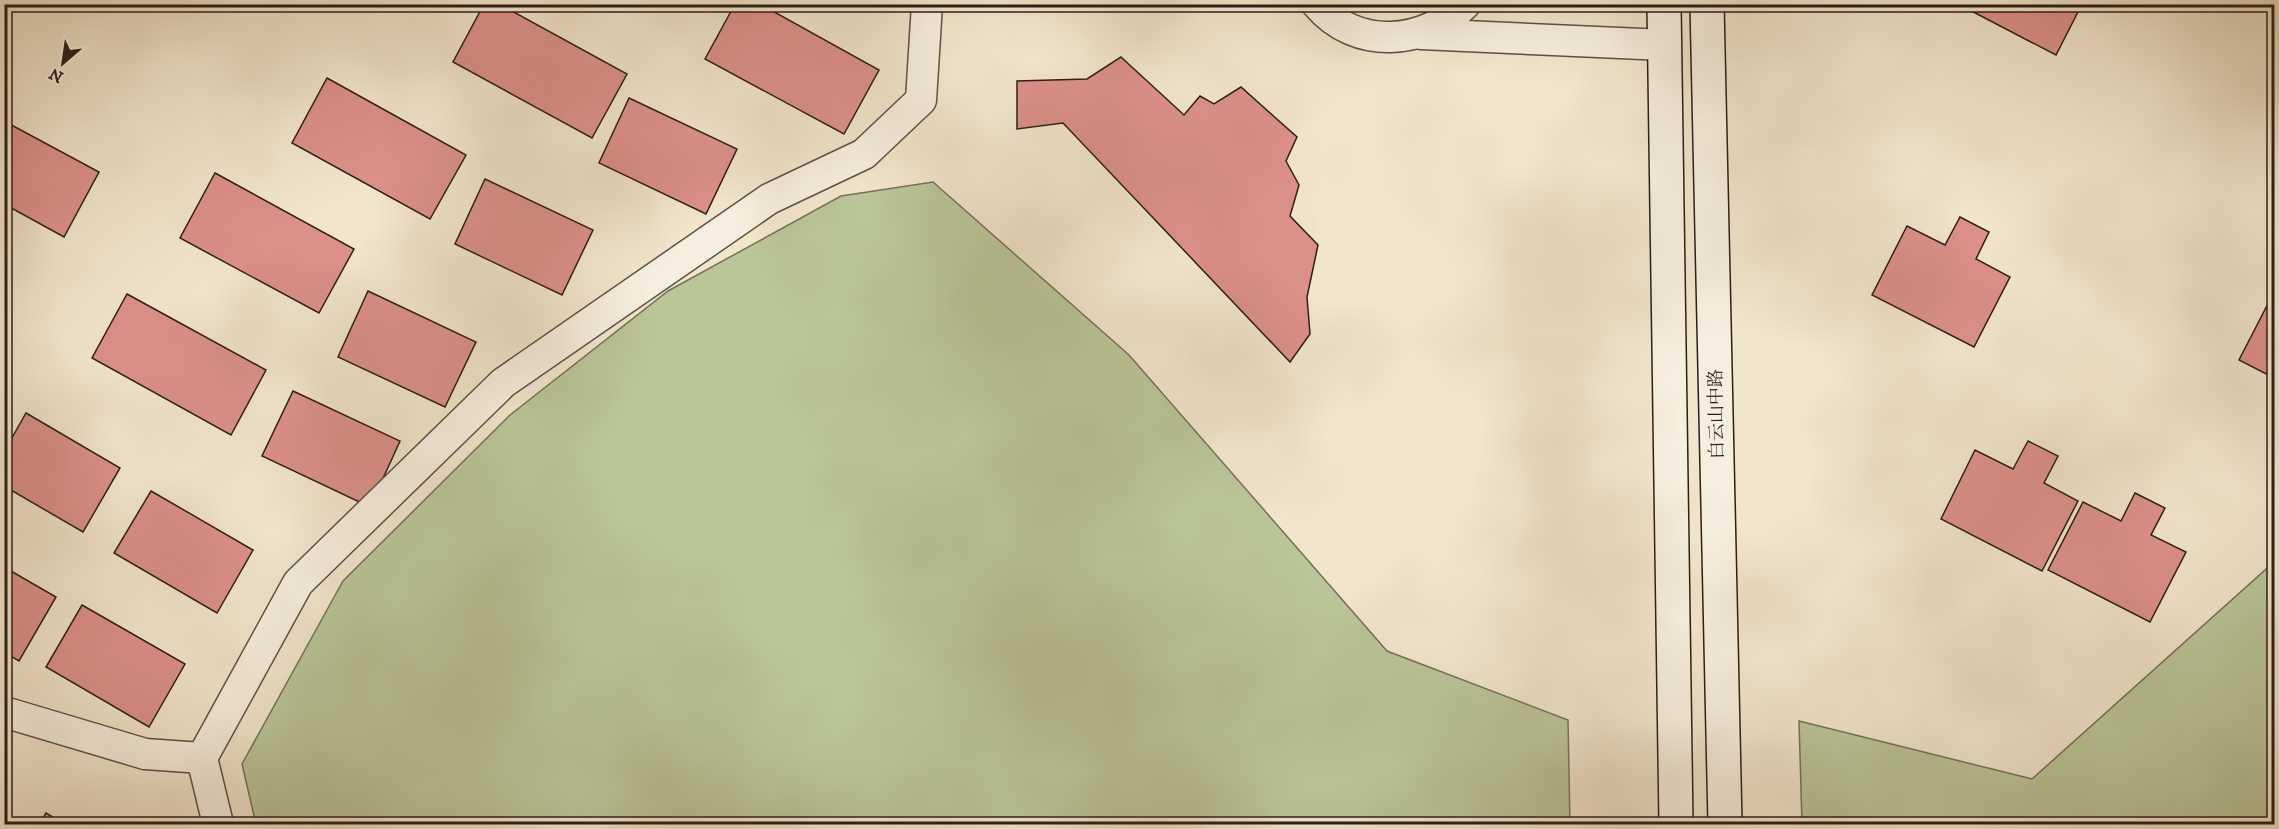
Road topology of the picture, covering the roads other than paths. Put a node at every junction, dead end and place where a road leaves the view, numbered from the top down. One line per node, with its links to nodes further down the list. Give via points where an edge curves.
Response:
1 (927, 4): 9 (street, via 921,100 864,154 769,199 503,383 298,583)
2 (1317, 4): 6 (street, via 1324,14 1354,31 1387,38)
3 (1466, 4): 6 (street, via 1451,19)
4 (1664, 4): 7 (main road)
5 (1707, 4): 12 (main road, 白云山中路)
6 (1421, 34): 7 (street)
7 (1665, 45): 11 (main road)
8 (4, 712): 9 (street, via 145,754)
9 (202, 758): 10 (street)
10 (218, 825)
11 (1676, 825)
12 (1725, 825)

